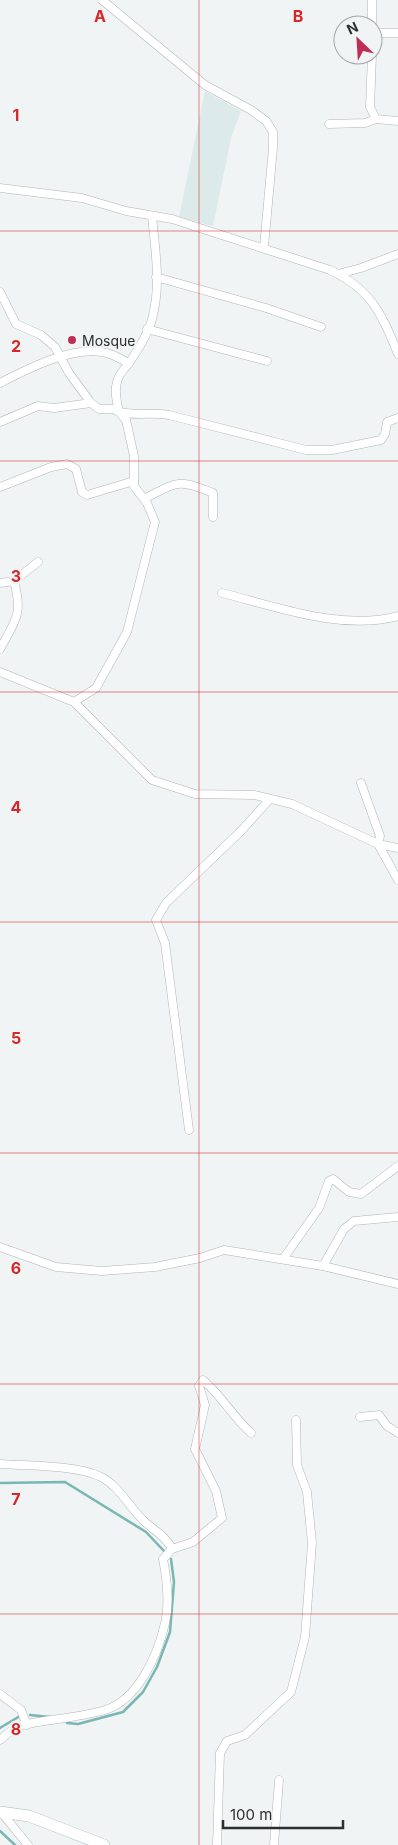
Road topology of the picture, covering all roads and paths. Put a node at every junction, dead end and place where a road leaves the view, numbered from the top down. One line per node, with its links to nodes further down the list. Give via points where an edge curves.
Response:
1 (102, 0): 12 (street, via 205,85 266,121 273,132 274,148)
2 (372, 0): 3 (street)
3 (372, 15)
4 (398, 32): 5 (street)
5 (383, 33)
6 (372, 65): 7 (street, via 370,107)
7 (376, 118): 8 (street); 9 (street, via 365,123)
8 (398, 120)
9 (329, 124)
10 (0, 188): 11 (street, via 82,198)
11 (152, 216): 12 (street); 15 (street)
12 (264, 247): 14 (street)
13 (398, 254): 14 (street, via 385,261)
14 (338, 274): 19 (street, via 363,290 374,303)
15 (156, 277): 17 (street); 18 (street, via 156,303)
16 (0, 292): 20 (street, via 16,324 47,339)
17 (321, 327)
18 (147, 329): 21 (street); 22 (street)
19 (398, 354)
20 (60, 357): 22 (street, via 86,352 107,353); 23 (street); 24 (street)
21 (267, 361)
22 (129, 363): 25 (street, via 116,383)
23 (0, 383)
24 (90, 403): 25 (street, via 99,409); 27 (street, via 54,408 38,406)
25 (119, 412): 26 (street, via 135,416 169,415 306,450 332,450 381,440 387,422); 28 (street, via 129,430)
26 (398, 418)
27 (0, 422)
28 (134, 481): 29 (street, via 88,495 82,492 76,469 67,464); 30 (street)
29 (0, 487)
30 (144, 499): 31 (street, via 172,485 187,482 213,493); 39 (street, via 155,522 127,632 96,688)
31 (213, 517)
32 (38, 562): 33 (street)
33 (14, 581): 34 (street); 37 (street, via 19,600 17,618)
34 (0, 583)
35 (222, 593): 36 (street, via 306,614 336,618 363,620)
36 (398, 616)
37 (0, 649)
38 (0, 672): 39 (street)
39 (74, 702): 41 (street, via 152,780 195,794 254,795)
40 (361, 783): 42 (street, via 380,836)
41 (269, 800): 42 (street, via 292,804); 45 (street, via 242,831 166,903 156,920 165,943)
42 (378, 844): 43 (street); 44 (street)
43 (398, 848)
44 (398, 880)
45 (189, 1130)
46 (398, 1166): 49 (street, via 361,1194 349,1192 333,1179 329,1181 319,1208)
47 (398, 1217): 50 (street, via 354,1221 344,1229)
48 (0, 1247): 49 (street, via 56,1267 102,1271 155,1267 224,1250)
49 (283, 1259): 50 (street)
50 (323, 1266): 51 (street)
51 (398, 1284)
52 (360, 1417): 55 (street, via 379,1415)
53 (296, 1420): 65 (street, via 297,1465 307,1492 312,1543 305,1637 291,1692 245,1735 228,1741 220,1753)
54 (251, 1433): 57 (street, via 203,1380 199,1386 205,1405 195,1449 216,1491 222,1518 193,1542)
55 (398, 1434)
56 (0, 1464): 57 (street, via 100,1476 141,1519 170,1543)
57 (172, 1549): 59 (street, via 163,1559 168,1584 165,1622 155,1652 124,1701 106,1710)
58 (0, 1694): 59 (street, via 21,1710)
59 (27, 1725): 60 (street, via 11,1731)
60 (0, 1740)
61 (279, 1780): 66 (street)
62 (0, 1812): 63 (street); 64 (street, via 29,1816)
63 (28, 1845)
64 (104, 1845)
65 (217, 1845)
66 (274, 1845)

